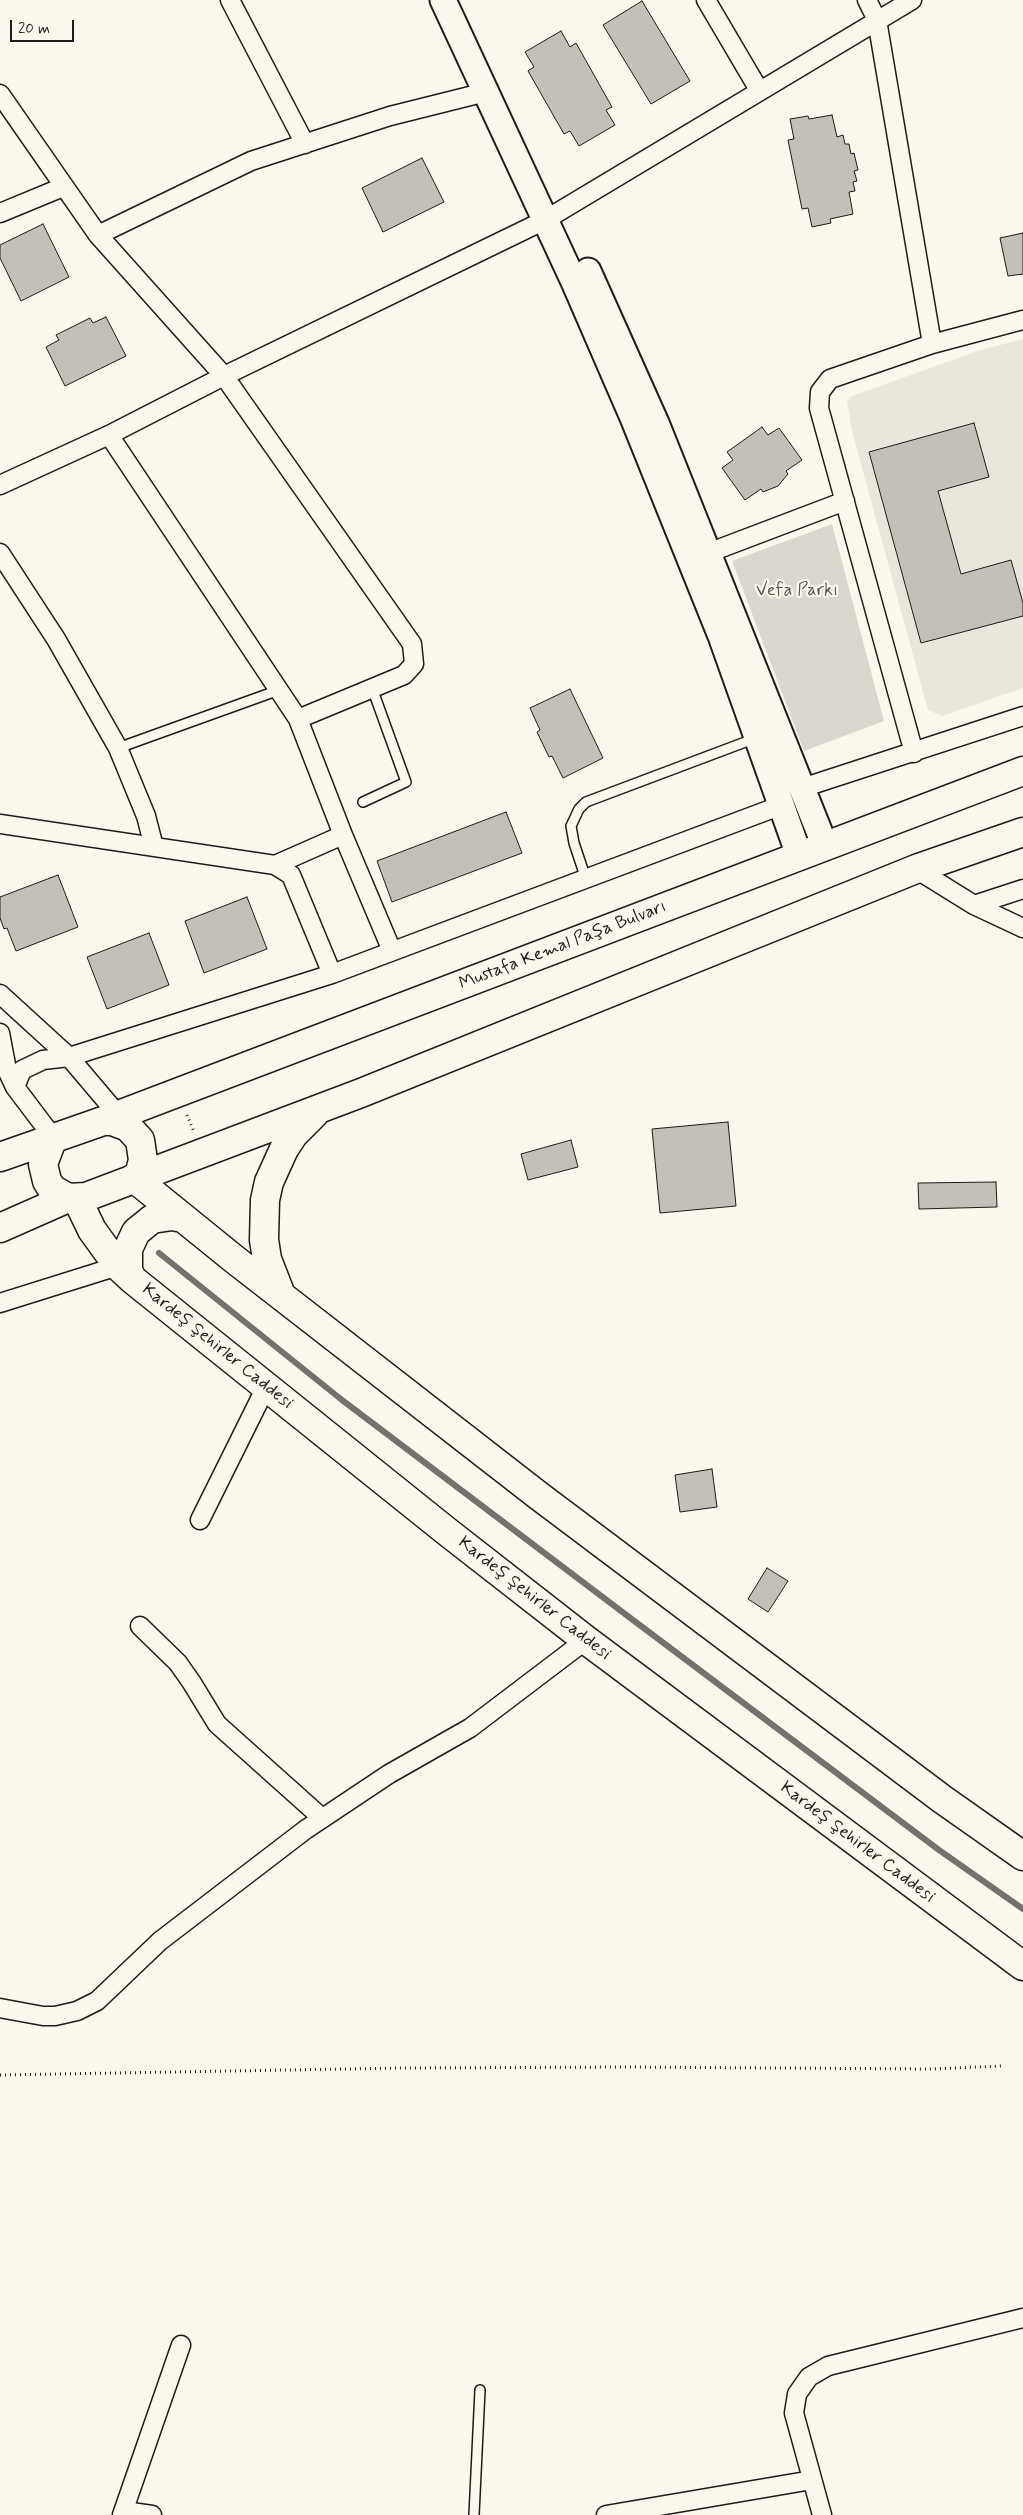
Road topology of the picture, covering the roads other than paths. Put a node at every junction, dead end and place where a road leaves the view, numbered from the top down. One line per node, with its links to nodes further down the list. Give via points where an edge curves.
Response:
1 (230, 0): 11 (street)
2 (443, 0): 9 (street)
3 (456, 0): 14 (street)
4 (706, 0): 8 (street)
5 (867, 0): 7 (street)
6 (912, 0): 7 (street)
7 (877, 20): 8 (street); 17 (street)
8 (759, 90): 14 (street)
9 (486, 92): 11 (street, via 390,116); 14 (street)
10 (0, 94): 12 (street)
11 (305, 144): 15 (street, via 251,161)
12 (63, 187): 13 (street); 15 (street)
13 (0, 213)
14 (552, 215): 18 (street); 23 (street, via 656,423); 28 (street, via 576,284 721,636)
15 (98, 235): 18 (street)
16 (1023, 320): 17 (street)
17 (932, 344): 21 (street, via 830,379 820,392 819,408)
18 (224, 376): 19 (street); 24 (street, via 412,644 414,664 404,675)
19 (109, 435): 20 (street); 25 (street)
20 (0, 485)
21 (844, 501): 23 (street); 30 (street)
22 (0, 553): 29 (street, via 56,639)
23 (708, 553): 32 (street)
24 (372, 688): 27 (street); 33 (lane, via 406,782)
25 (279, 690): 27 (street); 29 (lane)
26 (1023, 716): 30 (street)
27 (298, 719): 37 (street)
28 (756, 738): 34 (street); 43 (lane, via 586,802 578,809 571,826)
29 (118, 748): 39 (street, via 146,816)
30 (914, 753): 32 (street)
31 (1023, 771): 38 (main road, Mustafa Kemal Paşa Bulvarı)
32 (802, 788): 38 (street)
33 (363, 802)
34 (782, 805): 40 (street); 43 (street)
35 (0, 824): 39 (street)
36 (1023, 832): 42 (main road)
37 (343, 835): 41 (street); 47 (street)
38 (825, 846): 40 (main road, Mustafa Kemal Paşa Bulvarı)
39 (154, 847): 41 (street)
40 (799, 855): 55 (main road, Mustafa Kemal Paşa Bulvarı)
41 (275, 865): 48 (street, via 291,875)
42 (916, 869): 45 (street); 54 (main road)
43 (586, 879): 47 (street)
44 (1023, 889): 45 (street)
45 (974, 905): 46 (street)
46 (1023, 928)
47 (392, 951): 48 (street)
48 (332, 974): 51 (street)
49 (0, 994): 51 (street)
50 (0, 1033): 52 (street)
51 (69, 1057): 53 (street, via 43,1060 22,1070); 55 (street)
52 (4, 1067): 53 (street)
53 (15, 1087): 56 (street)
54 (320, 1109): 58 (main road); 63 (main road, via 294,1134 284,1149 269,1182 265,1200 264,1240 270,1269)
55 (111, 1119): 56 (main road); 58 (main road, via 128,1126 140,1140 143,1160)
56 (53, 1140): 57 (main road); 59 (main road, via 44,1156 44,1173 52,1189)
57 (0, 1157)
58 (137, 1177): 59 (main road); 60 (main road)
59 (72, 1199): 61 (main road); 62 (main road, Kardeş Şehirler Caddesi)
60 (182, 1218): 62 (main road, via 152,1219 136,1232 128,1249); 63 (main road)
61 (0, 1228)
62 (125, 1272): 64 (street); 65 (main road, Kardeş Şehirler Caddesi)
63 (282, 1296): 70 (main road, via 539,1496 942,1799)
64 (0, 1303)
65 (266, 1387): 66 (street); 68 (main road, Kardeş Şehirler Caddesi)
66 (200, 1520)
67 (140, 1626): 69 (street, via 178,1664 217,1724)
68 (586, 1640): 69 (street, via 470,1728 389,1774); 71 (main road, Kardeş Şehirler Caddesi)
69 (322, 1818): 72 (street, via 160,1941 87,2006 55,2016)
70 (1023, 1856)
71 (1023, 1966)
72 (0, 2008)
73 (1023, 2318): 76 (street, via 828,2366 809,2377 797,2394 794,2413)
74 (181, 2345): 77 (street)
75 (480, 2390): 79 (lane)
76 (812, 2480): 80 (street); 81 (street)
77 (123, 2513): 78 (street)
78 (152, 2515)
79 (474, 2515)
80 (606, 2515)
81 (822, 2515)

